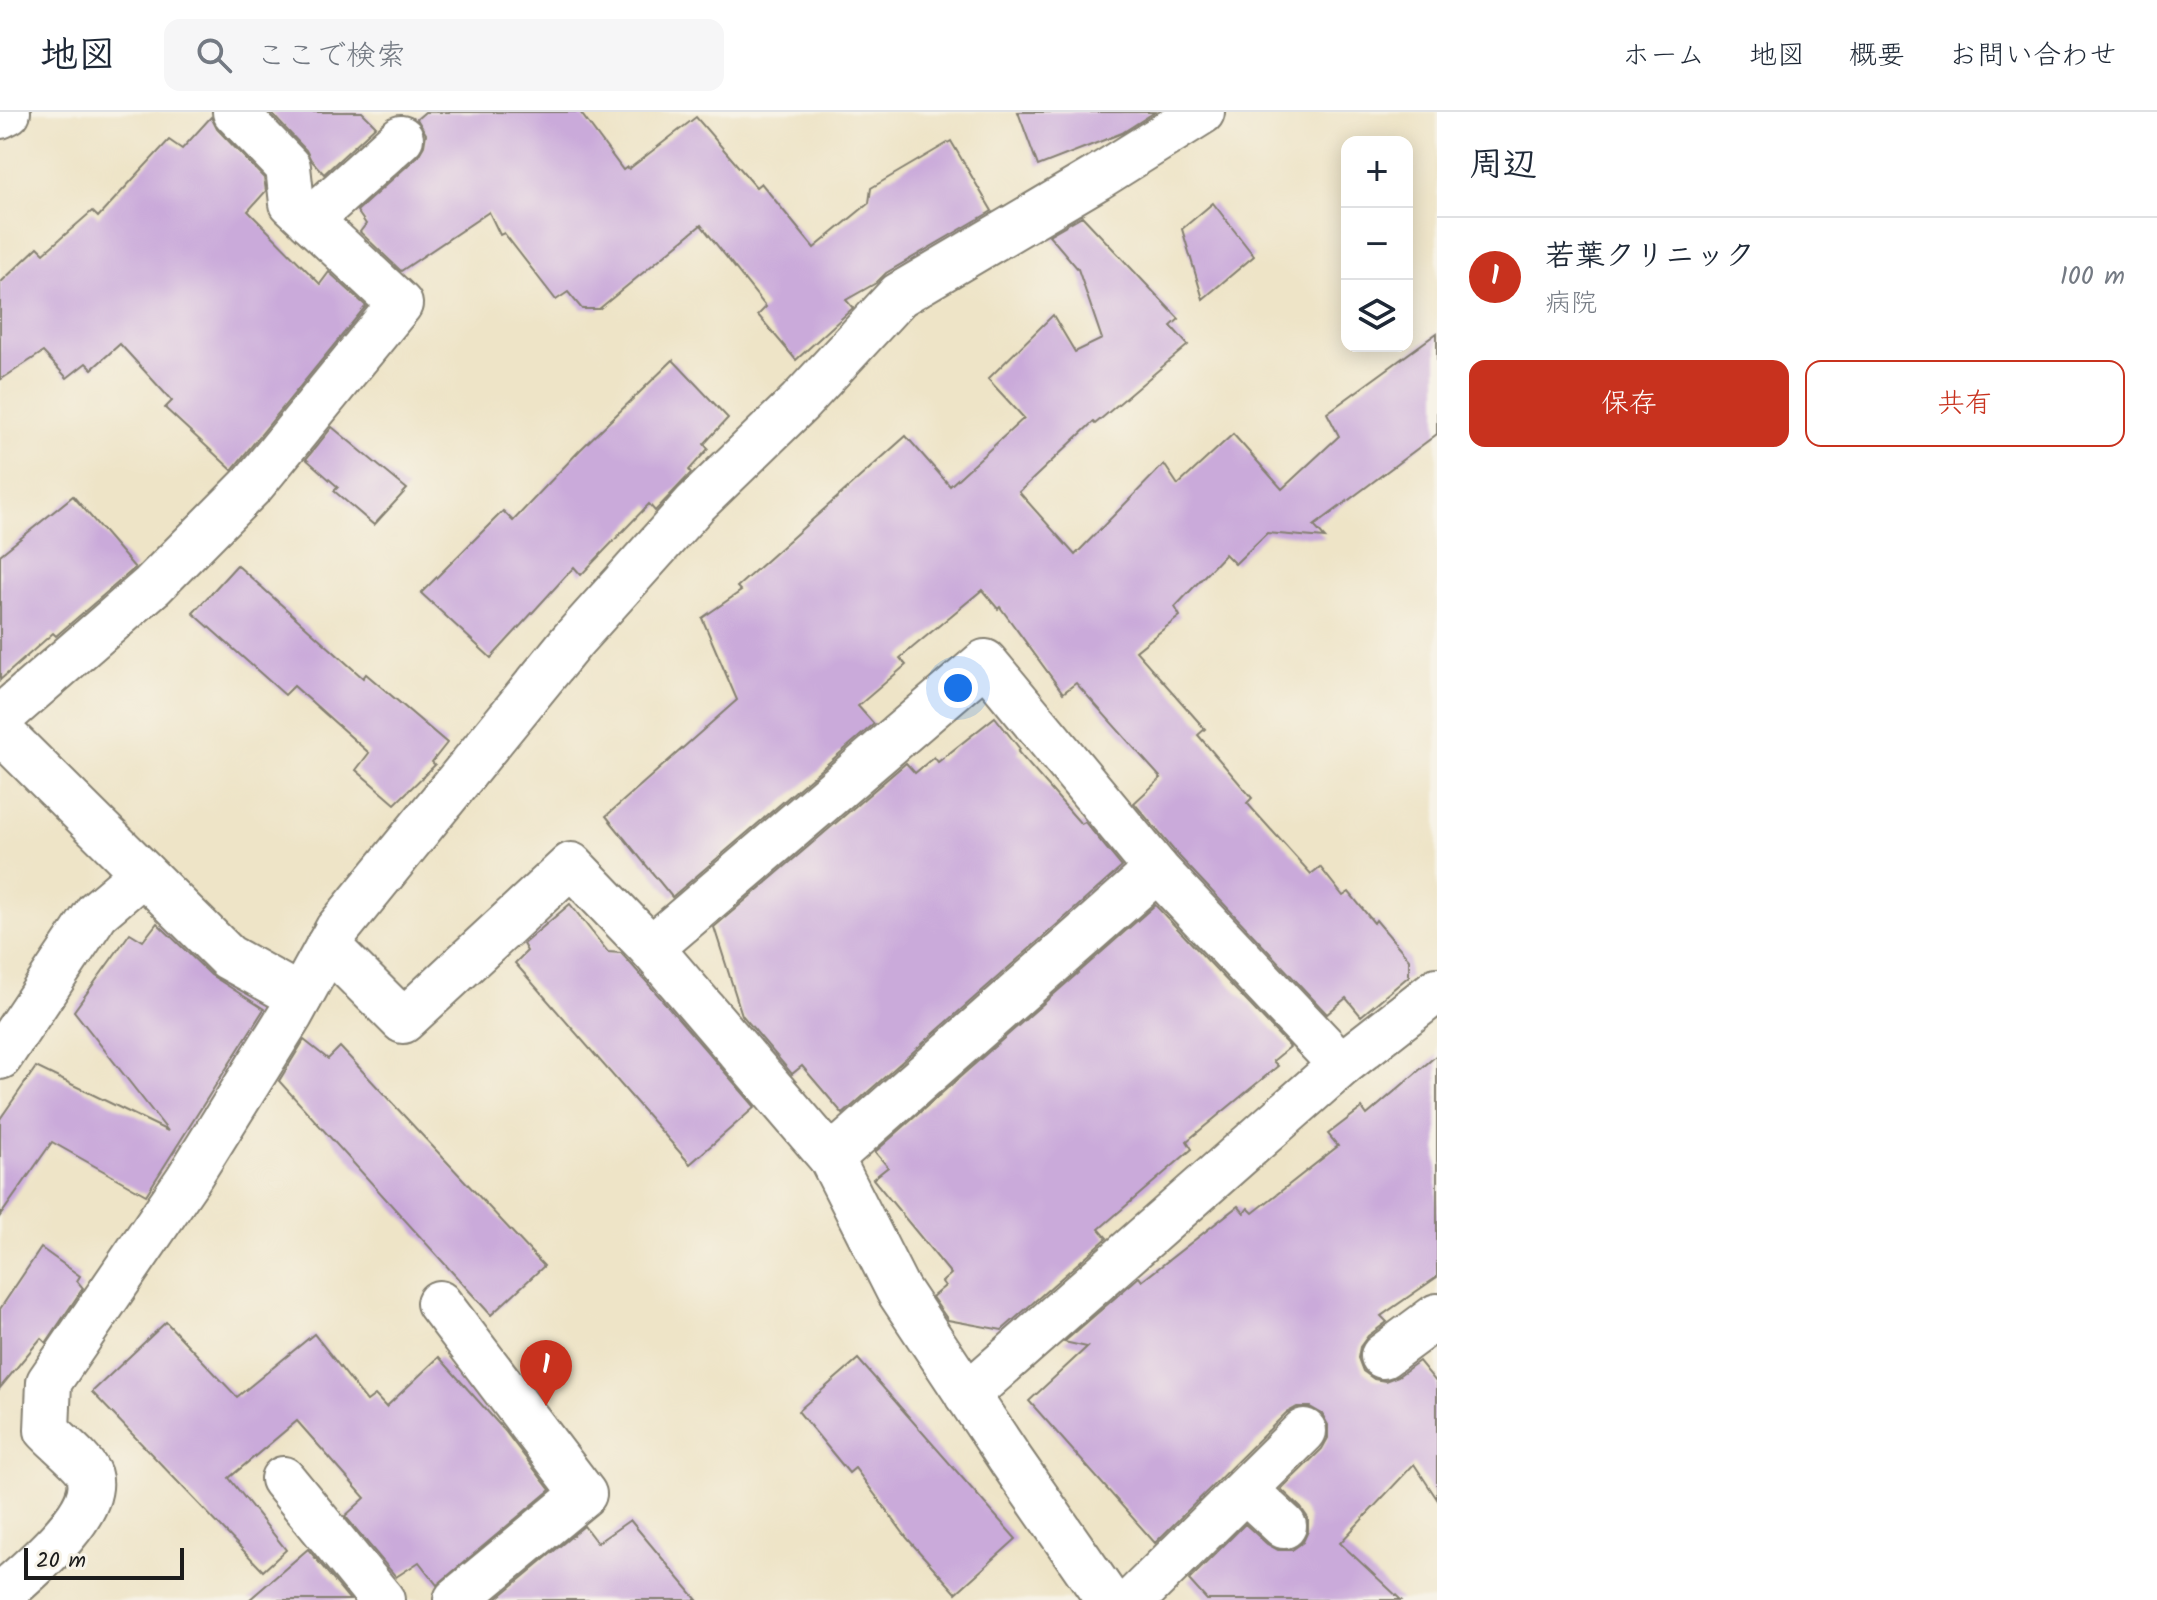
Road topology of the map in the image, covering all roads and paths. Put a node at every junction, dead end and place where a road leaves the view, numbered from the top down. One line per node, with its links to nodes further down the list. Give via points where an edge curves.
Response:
1 (8, 112): 4 (street)
2 (235, 112): 7 (street, via 288,167 292,203)
3 (1202, 112): 5 (street)
4 (0, 116)
5 (1148, 127): 12 (street, via 899,295 695,504 572,641)
6 (401, 138): 7 (street)
7 (310, 220): 8 (street, via 400,304 253,484 152,586)
8 (0, 718)
9 (0, 731): 11 (street)
10 (1157, 870): 13 (street, via 985,662); 17 (street); 18 (street)
11 (143, 873): 15 (street, via 228,957); 16 (street, via 97,912)
12 (328, 946): 13 (street, via 403,1021 571,865); 15 (street)
13 (651, 948): 18 (street)
14 (1437, 990): 17 (street)
15 (300, 997): 27 (street, via 188,1179 49,1382 47,1430 89,1473 91,1494 64,1538)
16 (0, 1057)
17 (1341, 1065): 22 (street)
18 (831, 1158): 22 (street, via 898,1290)
19 (439, 1303): 29 (street, via 584,1494)
20 (1431, 1332): 21 (street)
21 (1383, 1356)
22 (967, 1395): 30 (street)
23 (1304, 1431): 25 (street)
24 (283, 1479): 28 (street)
25 (1245, 1490): 26 (street); 31 (street)
26 (1284, 1526)
27 (0, 1596)
28 (382, 1600)
29 (456, 1600)
30 (1108, 1600)
31 (1133, 1600)

